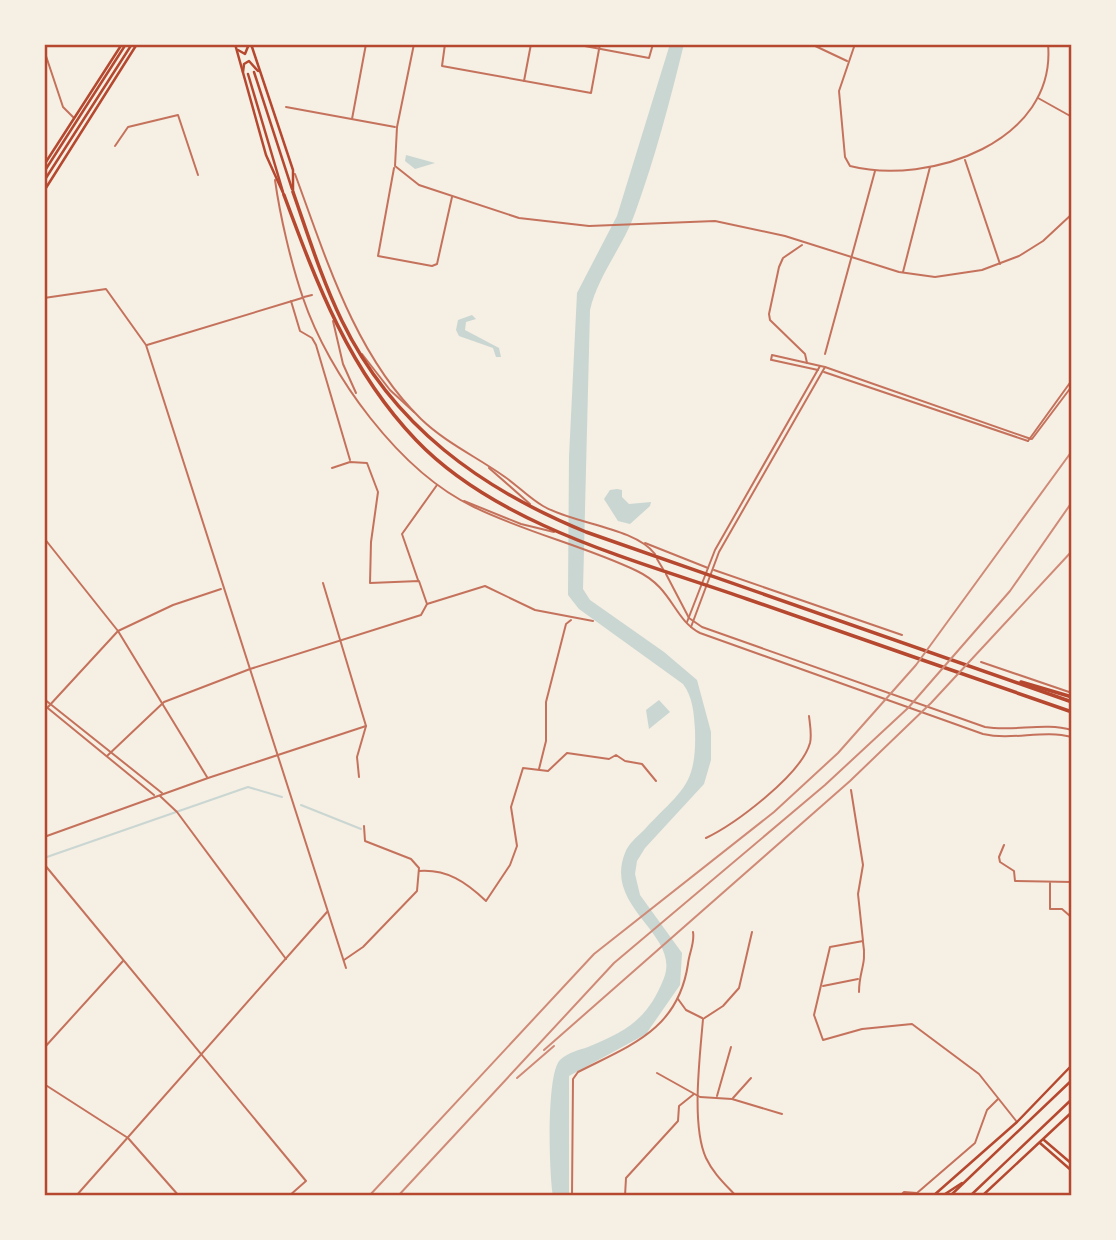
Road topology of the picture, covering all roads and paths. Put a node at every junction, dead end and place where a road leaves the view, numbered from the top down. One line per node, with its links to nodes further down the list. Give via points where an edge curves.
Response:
1 (124, 44): 28 (main road); 39 (main road)
2 (132, 44): 42 (main road)
3 (137, 44): 30 (main road)
4 (235, 44): 5 (main road, via 243,54); 24 (main road)
5 (250, 44): 22 (main road)
6 (366, 44): 29 (street)
7 (414, 44): 31 (street)
8 (445, 44): 23 (street, via 442,66)
9 (531, 44): 23 (street)
10 (574, 44): 16 (street)
11 (600, 44): 16 (street)
12 (653, 44): 16 (street, via 649,58)
13 (811, 44): 19 (street)
14 (855, 44): 19 (street)
15 (1048, 44): 25 (street, via 1045,76)
16 (599, 48): 23 (street, via 592,93)
17 (44, 50): 18 (street)
18 (45, 56): 28 (street, via 63,107)
19 (847, 61): 38 (street, via 839,91 845,157 850,166)
20 (254, 72): 44 (main road)
21 (248, 74): 45 (main road)
22 (262, 80): 24 (main road, via 247,61); 37 (main road)
23 (524, 81)
24 (245, 85): 41 (main road)
25 (1037, 97): 27 (street); 33 (street, via 1005,135)
26 (286, 107): 29 (street)
27 (1072, 117)
28 (75, 118): 30 (street); 34 (main road)
29 (352, 119): 31 (street)
30 (86, 124): 43 (main road)
31 (397, 127): 35 (street)
32 (115, 146): 40 (street, via 128,127 178,115)
33 (965, 159): 36 (street); 50 (street)
34 (44, 165)
35 (395, 166): 46 (street, via 411,181); 46 (street, via 378,256 438,264)
36 (931, 166): 38 (street); 51 (street)
37 (293, 170): 44 (main road); 67 (street, via 336,287 380,367)
38 (875, 170): 49 (street)
39 (44, 172)
40 (198, 175)
41 (275, 180): 45 (main road); 54 (street)
42 (44, 181)
43 (44, 191)
44 (293, 192): 57 (highway, via 331,297)
45 (284, 195): 56 (highway)
46 (452, 197): 49 (street, via 543,223 715,221)
47 (1072, 214): 50 (street, via 1043,241)
48 (802, 245): 60 (street, via 783,258 769,314 805,354)
49 (851, 255): 51 (street); 59 (street)
50 (1000, 264): 51 (street, via 934,277)
51 (903, 272)
52 (312, 295): 54 (street)
53 (44, 298): 58 (street, via 106,289)
54 (303, 298): 55 (street); 66 (street, via 326,349)
55 (291, 301): 58 (street); 70 (street, via 302,333 316,345)
56 (333, 321): 66 (street, via 343,364); 75 (highway, via 386,407 417,442 473,486)
57 (353, 342): 67 (street, via 390,390); 74 (highway, via 381,386 427,437 478,478)
58 (146, 345): 82 (street)
59 (825, 354)
60 (807, 363): 62 (street); 62 (street, via 772,355 771,360)
61 (825, 367): 62 (street); 63 (street); 68 (street)
62 (820, 368): 63 (street); 78 (street)
63 (824, 372): 68 (street); 79 (street, via 719,552)
64 (1072, 380): 68 (street)
65 (1072, 386): 68 (street)
66 (359, 400): 72 (street, via 388,437)
67 (420, 418): 69 (street)
68 (1029, 439)
69 (480, 461): 74 (street); 77 (street, via 533,500)
70 (350, 462): 71 (street); 80 (street, via 368,463 377,485 370,583)
71 (332, 468)
72 (437, 485): 73 (street); 80 (street, via 402,534)
73 (453, 496): 75 (street); 88 (street, via 513,526 636,570 659,585)
74 (541, 513): 95 (highway, via 649,556 1003,678)
75 (541, 527): 101 (highway)
76 (44, 538): 90 (street)
77 (640, 541): 78 (street); 84 (street, via 656,556)
78 (708, 568): 79 (street); 84 (street)
79 (713, 570): 87 (street); 91 (street)
80 (419, 581): 83 (street)
81 (323, 583): 92 (street)
82 (223, 588): 90 (street); 94 (street)
83 (427, 604): 85 (street, via 485,586 535,610); 92 (street, via 421,615)
84 (689, 618): 87 (street); 88 (street)
85 (572, 619): 86 (street); 111 (street, via 566,624 552,672)
86 (593, 621)
87 (693, 621): 89 (street); 104 (street, via 985,727)
88 (687, 625): 89 (street)
89 (691, 628): 105 (street, via 983,734)
90 (118, 631): 97 (street); 99 (street)
91 (902, 635)
92 (340, 640): 94 (street); 103 (street)
93 (981, 662): 95 (street)
94 (250, 669): 97 (street); 109 (street)
95 (1072, 697)
96 (44, 699): 99 (street)
97 (164, 702): 108 (street); 113 (street)
98 (44, 705): 100 (street)
99 (51, 705): 100 (street); 108 (street)
100 (47, 708): 110 (street)
101 (1072, 713)
102 (809, 716): 106 (street)
103 (366, 726): 109 (street); 112 (street, via 357,757)
104 (1072, 730)
105 (1072, 737)
106 (810, 745): 107 (street); 119 (street, via 791,771 748,812)
107 (815, 749)
108 (110, 752): 110 (street); 116 (street)
109 (278, 756): 113 (street); 125 (street)
110 (107, 757): 116 (street)
111 (539, 770): 114 (street, via 548,771 568,753 609,759 616,755 642,764); 122 (street, via 523,768 511,807 517,846 486,901 466,882)
112 (359, 777)
113 (208, 778): 116 (street)
114 (656, 781)
115 (851, 790): 129 (street, via 863,865 858,894)
116 (159, 795): 118 (street); 130 (street, via 177,812)
117 (364, 826): 122 (street, via 365,841 411,859)
118 (44, 836)
119 (706, 838)
120 (1004, 845): 123 (street, via 1000,862 1014,871 1015,881)
121 (44, 864): 131 (street)
122 (419, 871): 132 (street, via 417,891 363,947)
123 (1049, 882): 124 (street); 126 (street, via 1050,909 1062,909)
124 (1072, 882)
125 (327, 912): 130 (street); 132 (street)
126 (1070, 916)
127 (693, 932): 137 (street, via 685,987)
128 (752, 932): 138 (street, via 739,988)
129 (863, 941): 134 (street, via 866,961); 135 (street, via 830,947)
130 (286, 959): 141 (street)
131 (123, 961): 140 (street); 141 (street)
132 (343, 961): 133 (street)
133 (346, 968)
134 (859, 979): 135 (street); 136 (street)
135 (823, 986): 150 (street, via 814,1015 823,1040 846,1032 912,1024 979,1074)
136 (859, 992)
137 (678, 999): 138 (street, via 686,1010); 164 (street, via 646,1038 575,1074)
138 (703, 1019): 148 (street)
139 (731, 1047): 149 (street)
140 (44, 1048)
141 (202, 1055): 156 (street); 163 (street, via 306,1181)
142 (1072, 1065): 155 (main road)
143 (657, 1073): 147 (street)
144 (751, 1079): 151 (street)
145 (1072, 1080): 160 (main road)
146 (44, 1084): 156 (street)
147 (695, 1094): 148 (street); 165 (street, via 679,1106 678,1121 626,1178)
148 (700, 1097): 149 (street); 166 (street, via 702,1146 717,1176)
149 (717, 1097): 151 (street)
150 (999, 1098): 155 (street); 167 (street, via 987,1110 975,1143 917,1193)
151 (732, 1099): 154 (street)
152 (1072, 1099): 171 (main road)
153 (1072, 1112): 157 (main road)
154 (782, 1114)
155 (1017, 1122): 168 (main road)
156 (128, 1138): 161 (street); 162 (street)
157 (1042, 1142): 158 (main road); 159 (main road); 172 (main road)
158 (1072, 1164)
159 (1072, 1171)
160 (968, 1179): 169 (main road); 170 (main road)
161 (76, 1196)
162 (179, 1196)
163 (289, 1196)
164 (572, 1196)
165 (625, 1196)
166 (736, 1196)
167 (900, 1196)
168 (933, 1196)
169 (942, 1196)
170 (950, 1196)
171 (970, 1196)
172 (982, 1196)

